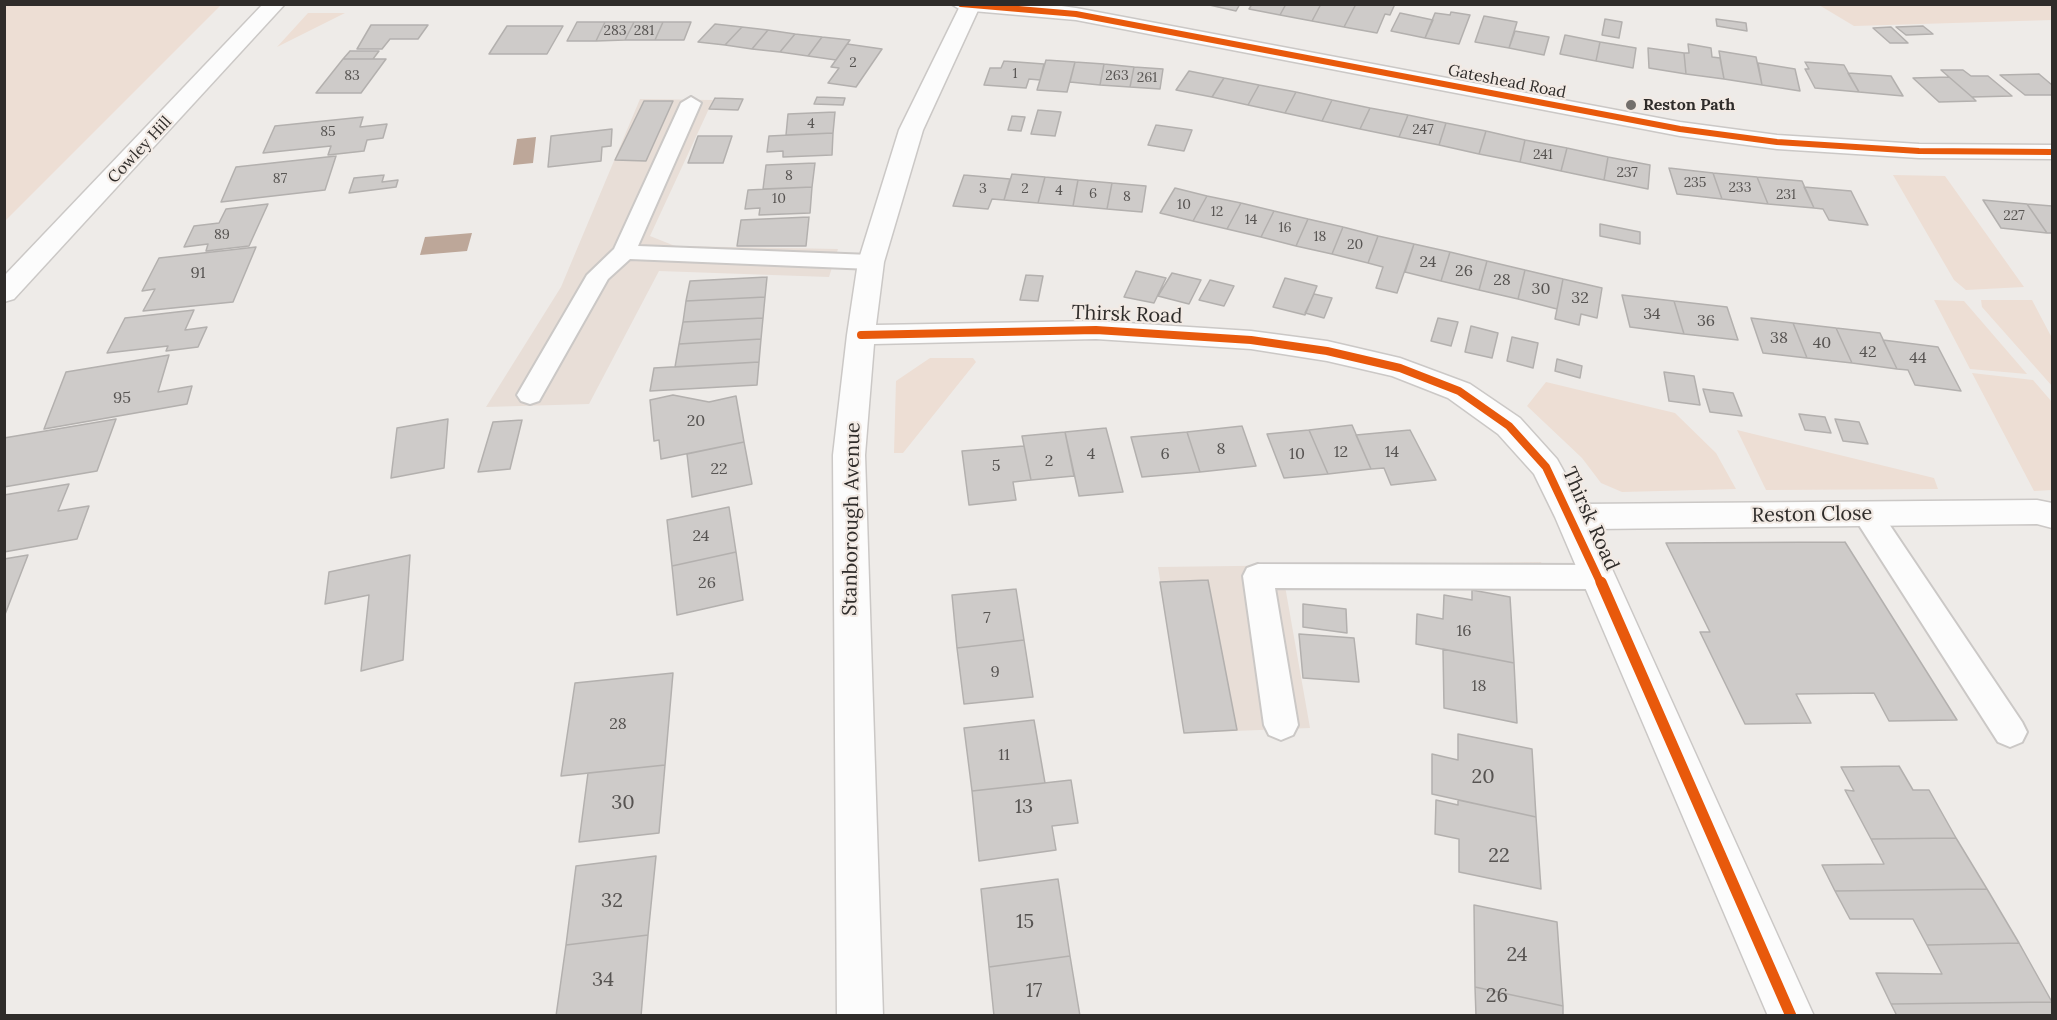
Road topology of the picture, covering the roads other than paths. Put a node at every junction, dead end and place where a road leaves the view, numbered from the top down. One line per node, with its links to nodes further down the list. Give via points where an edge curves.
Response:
1 (274, 4): 7 (street, Cowley Hill)
2 (965, 5): 4 (street, Gateshead Road, via 1069,13 1533,103 1776,142 1919,151); 6 (street, Stanborough Avenue, via 911,130)
3 (691, 103): 5 (lane)
4 (2052, 152)
5 (624, 252): 6 (lane); 9 (lane, via 599,275)
6 (871, 262): 8 (street, Stanborough Avenue)
7 (4, 293)
8 (861, 335): 12 (street, Thirsk Road, via 1096,330 1176,334 1328,351 1400,368 1459,391 1509,426 1546,467); 16 (street, Stanborough Avenue, via 849,455)
9 (530, 396)
10 (1867, 514): 11 (street, Reston Close); 12 (street, Reston Close); 15 (lane)
11 (2052, 514)
12 (1572, 518): 13 (street, Thirsk Road)
13 (1596, 577): 14 (lane, via 1258,576); 17 (street, Thirsk Road)
14 (1281, 725)
15 (2010, 732)
16 (860, 1016)
17 (1791, 1016)

